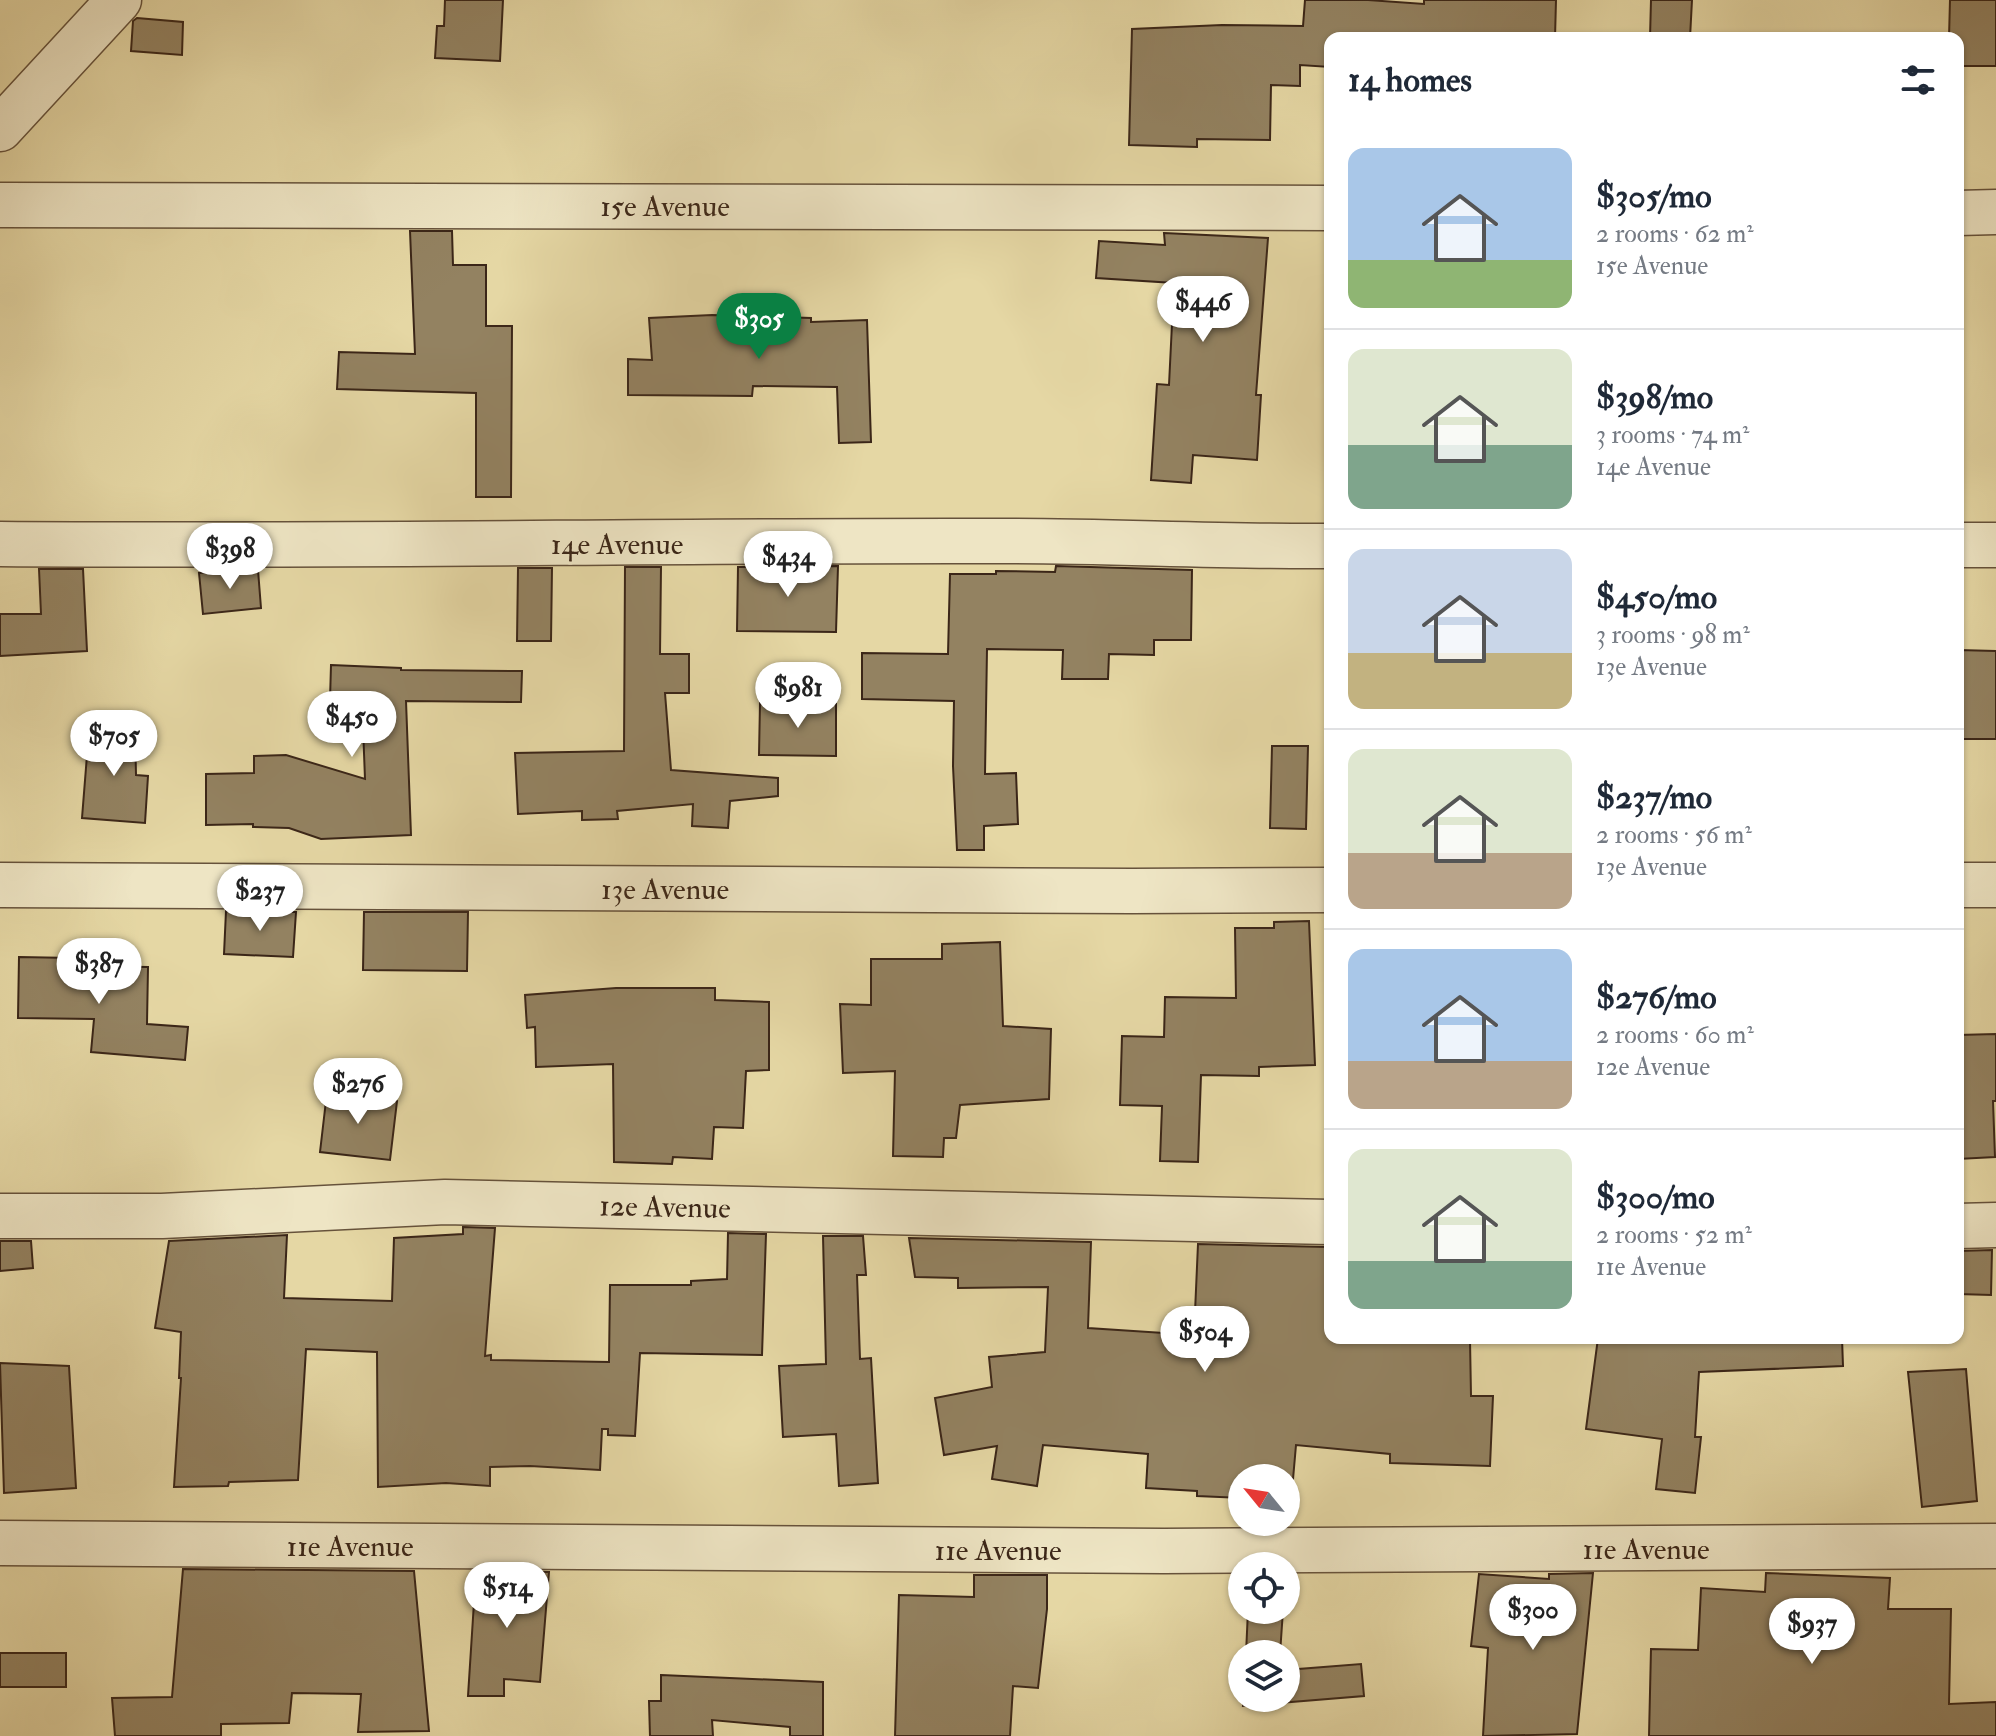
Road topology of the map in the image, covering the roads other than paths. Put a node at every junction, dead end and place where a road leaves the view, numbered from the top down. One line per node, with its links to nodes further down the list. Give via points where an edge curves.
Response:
1 (119, 0): 2 (street)
2 (0, 129)
3 (0, 205): 4 (street, 15e Avenue)
4 (1324, 208)
5 (1996, 212): 6 (street)
6 (1964, 213)
7 (0, 544): 10 (street, 14e Avenue, via 1004,541)
8 (1964, 545): 9 (street)
9 (1996, 545)
10 (1324, 546)
11 (0, 885): 14 (street, 13e Avenue)
12 (1964, 885): 13 (street)
13 (1996, 885)
14 (1324, 890)
15 (0, 1216): 16 (street, 12e Avenue, via 162,1216 445,1202)
16 (1324, 1222)
17 (1996, 1225): 18 (street)
18 (1964, 1226)
19 (0, 1543): 20 (street, 11e Avenue, via 1148,1551)
20 (1996, 1546)

